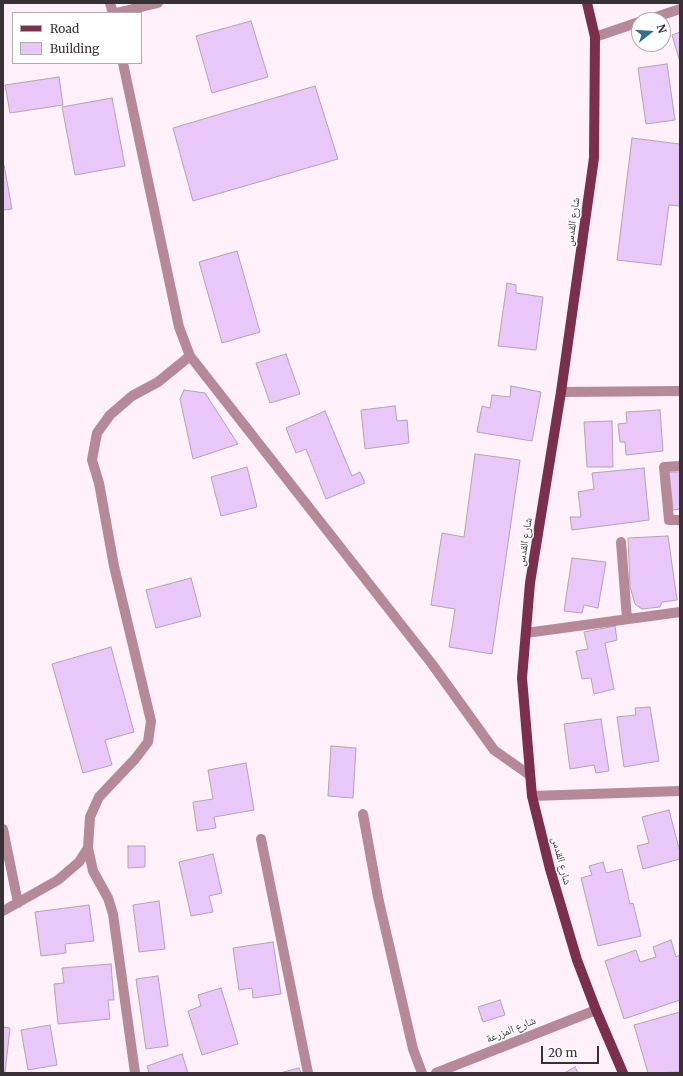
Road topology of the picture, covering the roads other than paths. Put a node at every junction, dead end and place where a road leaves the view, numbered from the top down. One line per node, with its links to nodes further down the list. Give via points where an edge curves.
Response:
1 (158, 3): 3 (street)
2 (587, 3): 5 (main road, شارع القدس)
3 (118, 12)
4 (631, 25): 5 (street)
5 (595, 36): 9 (main road, شارع القدس, via 594,158)
6 (123, 64): 7 (street, via 179,327)
7 (190, 356): 16 (street, via 432,664 494,750); 22 (street, via 158,382 132,396 97,432 92,460 99,483 114,566 152,721 148,742 99,797 90,817)
8 (680, 391): 9 (street)
9 (561, 392): 15 (main road, شارع القدس, via 530,583)
10 (680, 466): 11 (street, via 664,467 669,520)
11 (680, 520)
12 (621, 542): 14 (street)
13 (680, 612): 14 (street)
14 (627, 619): 15 (street)
15 (526, 633): 16 (main road, شارع القدس, via 522,678)
16 (528, 774): 18 (main road, شارع القدس)
17 (680, 791): 18 (street)
18 (532, 796): 25 (main road, شارع القدس, via 550,870 577,960)
19 (363, 814): 28 (street, via 378,897 413,1049)
20 (3, 829): 23 (street)
21 (261, 839): 27 (street)
22 (88, 848): 23 (street, via 79,862 58,880); 26 (street, via 93,871 108,898 113,914)
23 (18, 903): 24 (street)
24 (3, 911)
25 (596, 1010): 29 (street, شارع المزرعة); 30 (main road, شارع القدس)
26 (134, 1073)
27 (308, 1073)
28 (422, 1073)
29 (436, 1073)
30 (623, 1073)

